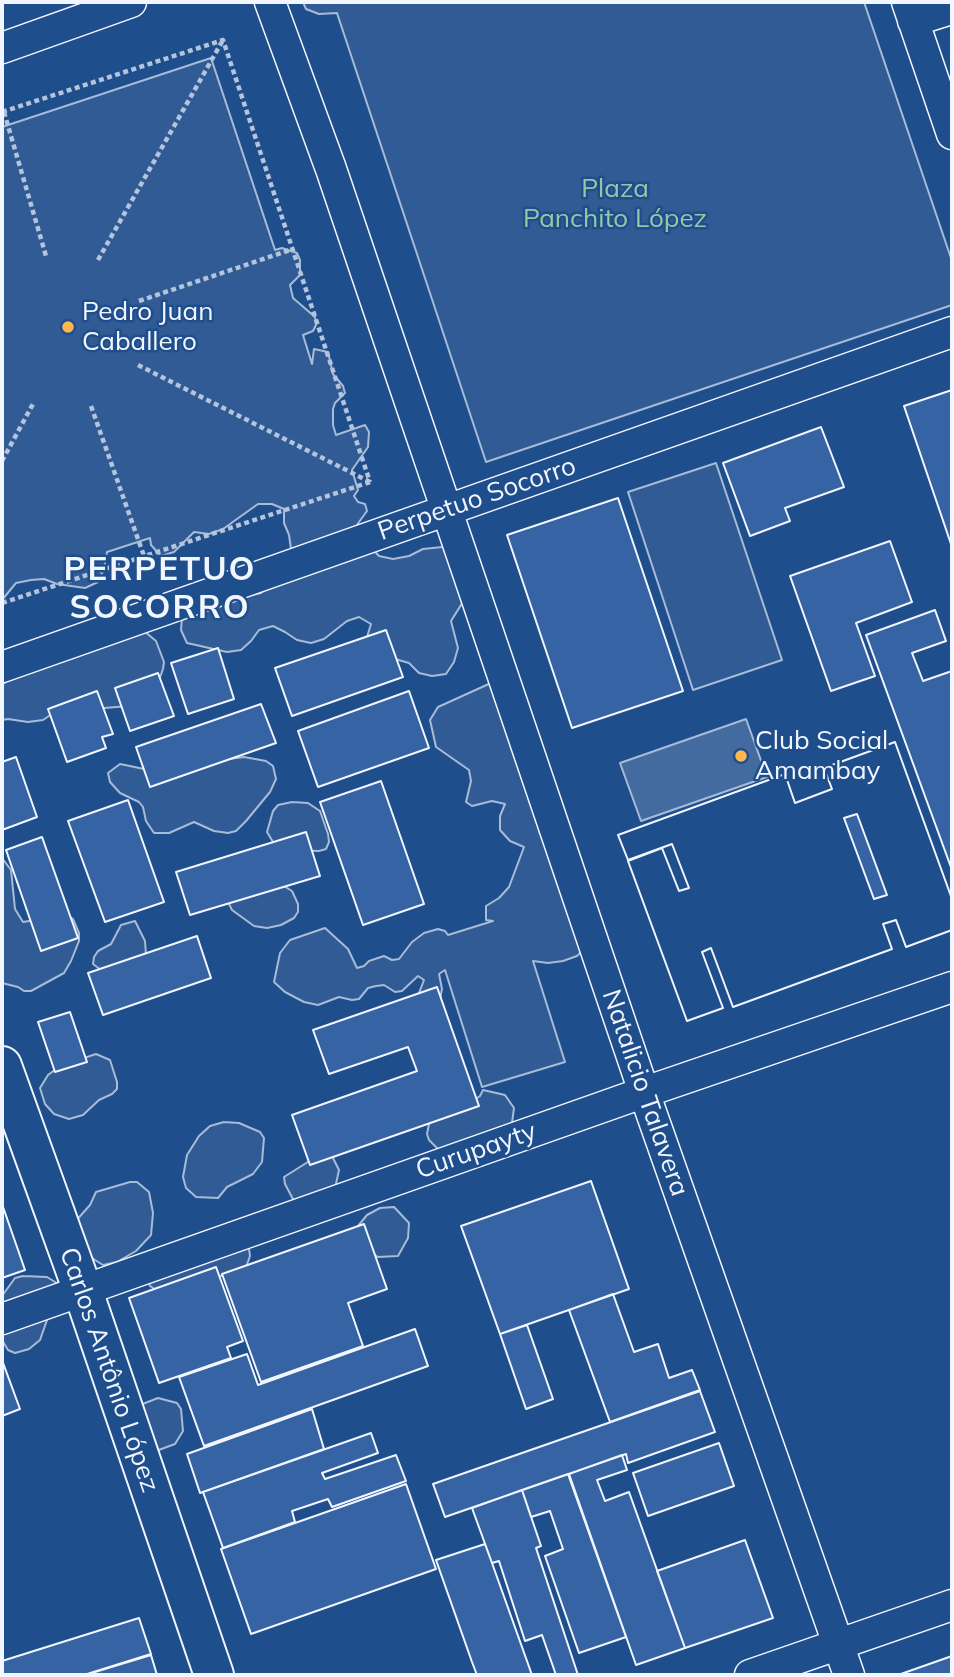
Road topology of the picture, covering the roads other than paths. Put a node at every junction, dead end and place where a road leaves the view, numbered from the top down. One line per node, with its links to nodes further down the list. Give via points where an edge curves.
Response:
1 (131, 2): 5 (street)
2 (270, 2): 8 (street, Natalicio Talavera)
3 (910, 11): 4 (street); 6 (street)
4 (948, 12)
5 (2, 48)
6 (952, 134)
7 (952, 332): 8 (street, Perpetuo Socorro)
8 (446, 510): 9 (street, Perpetuo Socorro); 12 (street, Natalicio Talavera)
9 (2, 667)
10 (952, 988): 12 (street, Curupayty)
11 (2, 1066): 13 (street, Carlos Antônio López)
12 (645, 1093): 13 (street, Curupayty); 16 (street, Natalicio Talavera)
13 (83, 1290): 14 (street, Curupayty); 17 (street, Carlos Antônio López)
14 (2, 1319)
15 (952, 1605): 16 (street)
16 (838, 1644): 18 (street); 19 (street, Natalicio Talavera)
17 (214, 1675)
18 (750, 1675)
19 (849, 1675)

